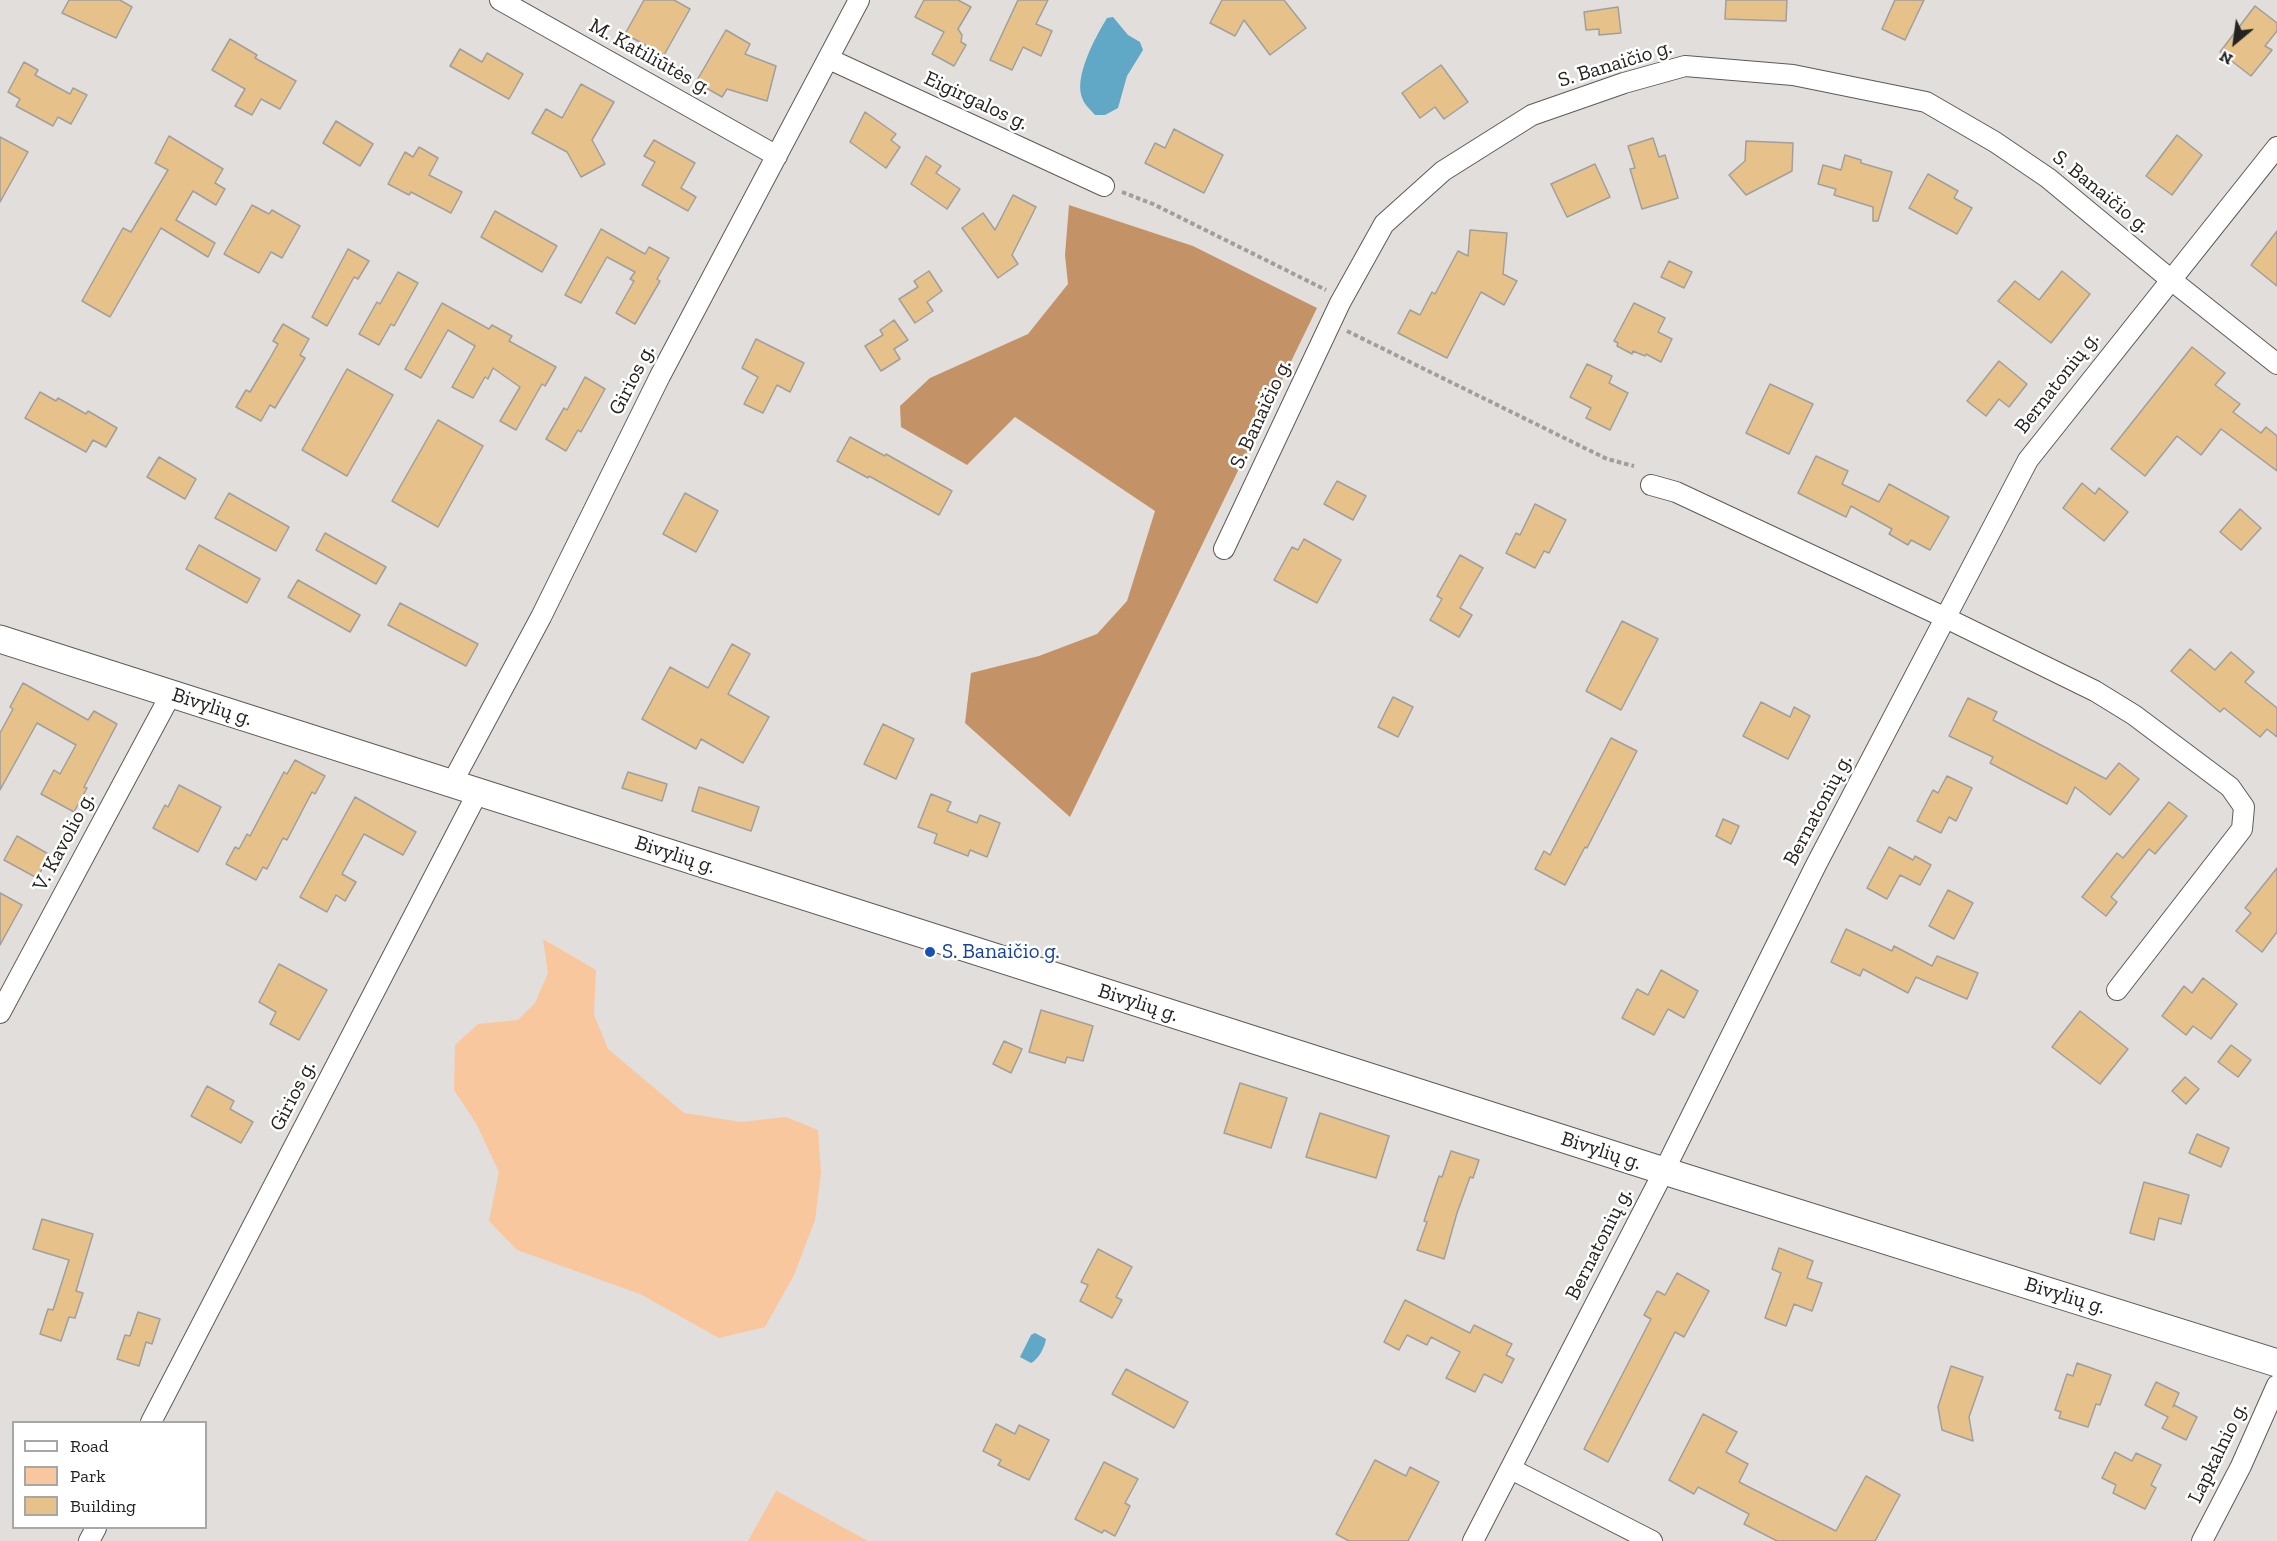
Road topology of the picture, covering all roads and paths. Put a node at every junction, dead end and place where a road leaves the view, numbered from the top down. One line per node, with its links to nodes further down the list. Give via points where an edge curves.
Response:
1 (500, 0): 5 (street, M. Katiliūtės g.)
2 (859, 0): 3 (street, Girios g.)
3 (829, 59): 5 (street, Girios g.); 6 (street, Eigirgalos g.)
4 (2277, 147): 7 (street, Bernatonių g.)
5 (777, 156): 17 (street, Girios g.)
6 (1104, 186): 8 (path, via 1153,204)
7 (2170, 279): 8 (street, S. Banaičio g., via 2048,178 1926,102 1793,75 1685,66 1532,115 1443,171 1384,224); 10 (street, S. Banaičio g.); 14 (street, Bernatonių g., via 2028,460)
8 (1343, 298): 9 (street, S. Banaičio g.)
9 (1331, 323): 11 (path, via 1607,459); 13 (street, S. Banaičio g.)
10 (2277, 364)
11 (1634, 466)
12 (1651, 485): 14 (street, via 1676,492)
13 (1224, 549)
14 (1946, 618): 19 (street, via 2095,691 2134,715 2230,787 2244,807 2242,828); 21 (street, Bernatonių g., via 1816,865)
15 (0, 639): 16 (street, Bivylių g.)
16 (171, 694): 17 (street, Bivylių g.); 20 (street, V. Kavolio g.)
17 (452, 783): 18 (street, Bivylių g.)
18 (478, 792): 21 (street, Bivylių g.); 24 (street, Girios g.)
19 (2116, 990)
20 (0, 1013)
21 (1664, 1171): 22 (street, Bivylių g.); 25 (street, Bernatonių g.)
22 (2277, 1363)
23 (2277, 1385): 28 (street, Lapkalnio g.)
24 (152, 1421)
25 (1511, 1469): 26 (street, Bernatonių g.); 27 (street)
26 (1473, 1541)
27 (1652, 1541)
28 (2202, 1541)

